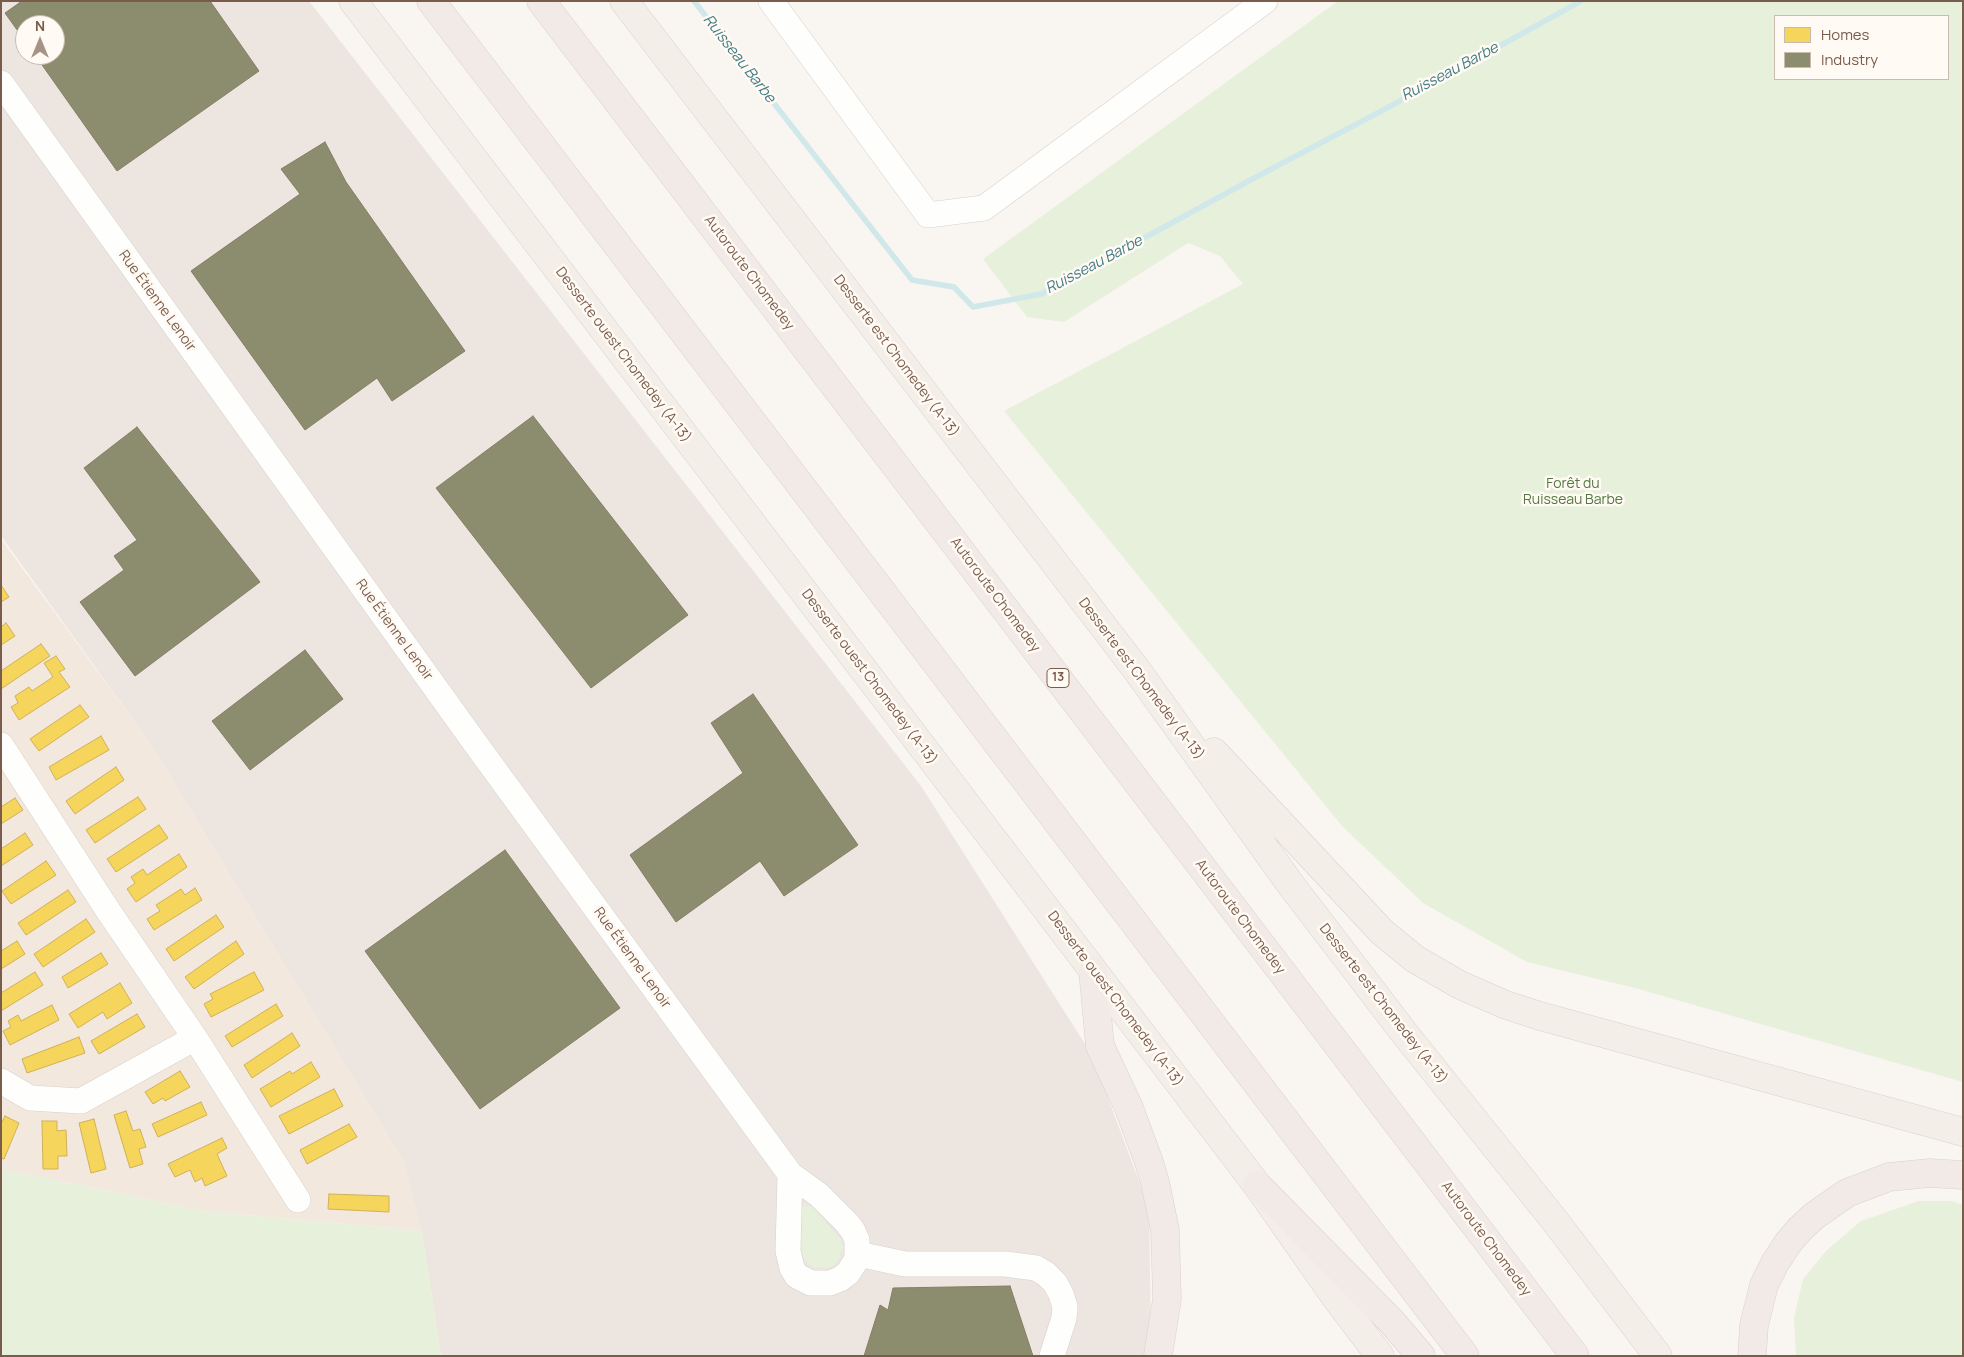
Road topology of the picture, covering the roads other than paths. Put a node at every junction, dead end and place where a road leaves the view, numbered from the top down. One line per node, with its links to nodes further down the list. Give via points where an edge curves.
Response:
1 (353, 1): 10 (main road, Desserte ouest Chomedey (A-13))
2 (431, 1): 23 (highway)
3 (541, 1): 24 (highway, Autoroute Chomedey / 13)
4 (624, 1): 8 (main road, Desserte est Chomedey (A-13))
5 (771, 1): 6 (street, via 928,215 984,208)
6 (1265, 1)
7 (1, 83): 14 (street, Rue Étienne Lenoir, via 475,743)
8 (1136, 669): 13 (main road, via 1362,912 1399,946 1437,973 1484,997 1540,1016); 25 (main road, Desserte est Chomedey (A-13), via 1291,885)
9 (1, 745): 11 (street)
10 (1093, 971): 16 (main road, Desserte ouest Chomedey (A-13)); 20 (highway, via 1100,1046 1149,1162 1165,1230 1167,1299)
11 (195, 1038): 12 (street, via 81,1101 30,1098); 17 (street)
12 (1, 1081)
13 (1963, 1132)
14 (790, 1174): 18 (street, Rue Étienne Lenoir, via 847,1223 857,1240); 18 (street, via 788,1251 797,1276 811,1283 830,1283 848,1273)
15 (1963, 1176): 26 (highway, via 1930,1172 1889,1177 1847,1193 1814,1216 1788,1243 1764,1285 1754,1325)
16 (1257, 1185): 21 (main road, Desserte ouest Chomedey (A-13)); 22 (highway, via 1392,1322)
17 (298, 1200)
18 (858, 1254): 19 (street, via 905,1264 1005,1264 1036,1268 1055,1283 1065,1307)
19 (1052, 1356)
20 (1158, 1356)
21 (1380, 1356)
22 (1421, 1356)
23 (1465, 1356)
24 (1575, 1356)
25 (1658, 1356)
26 (1752, 1356)

